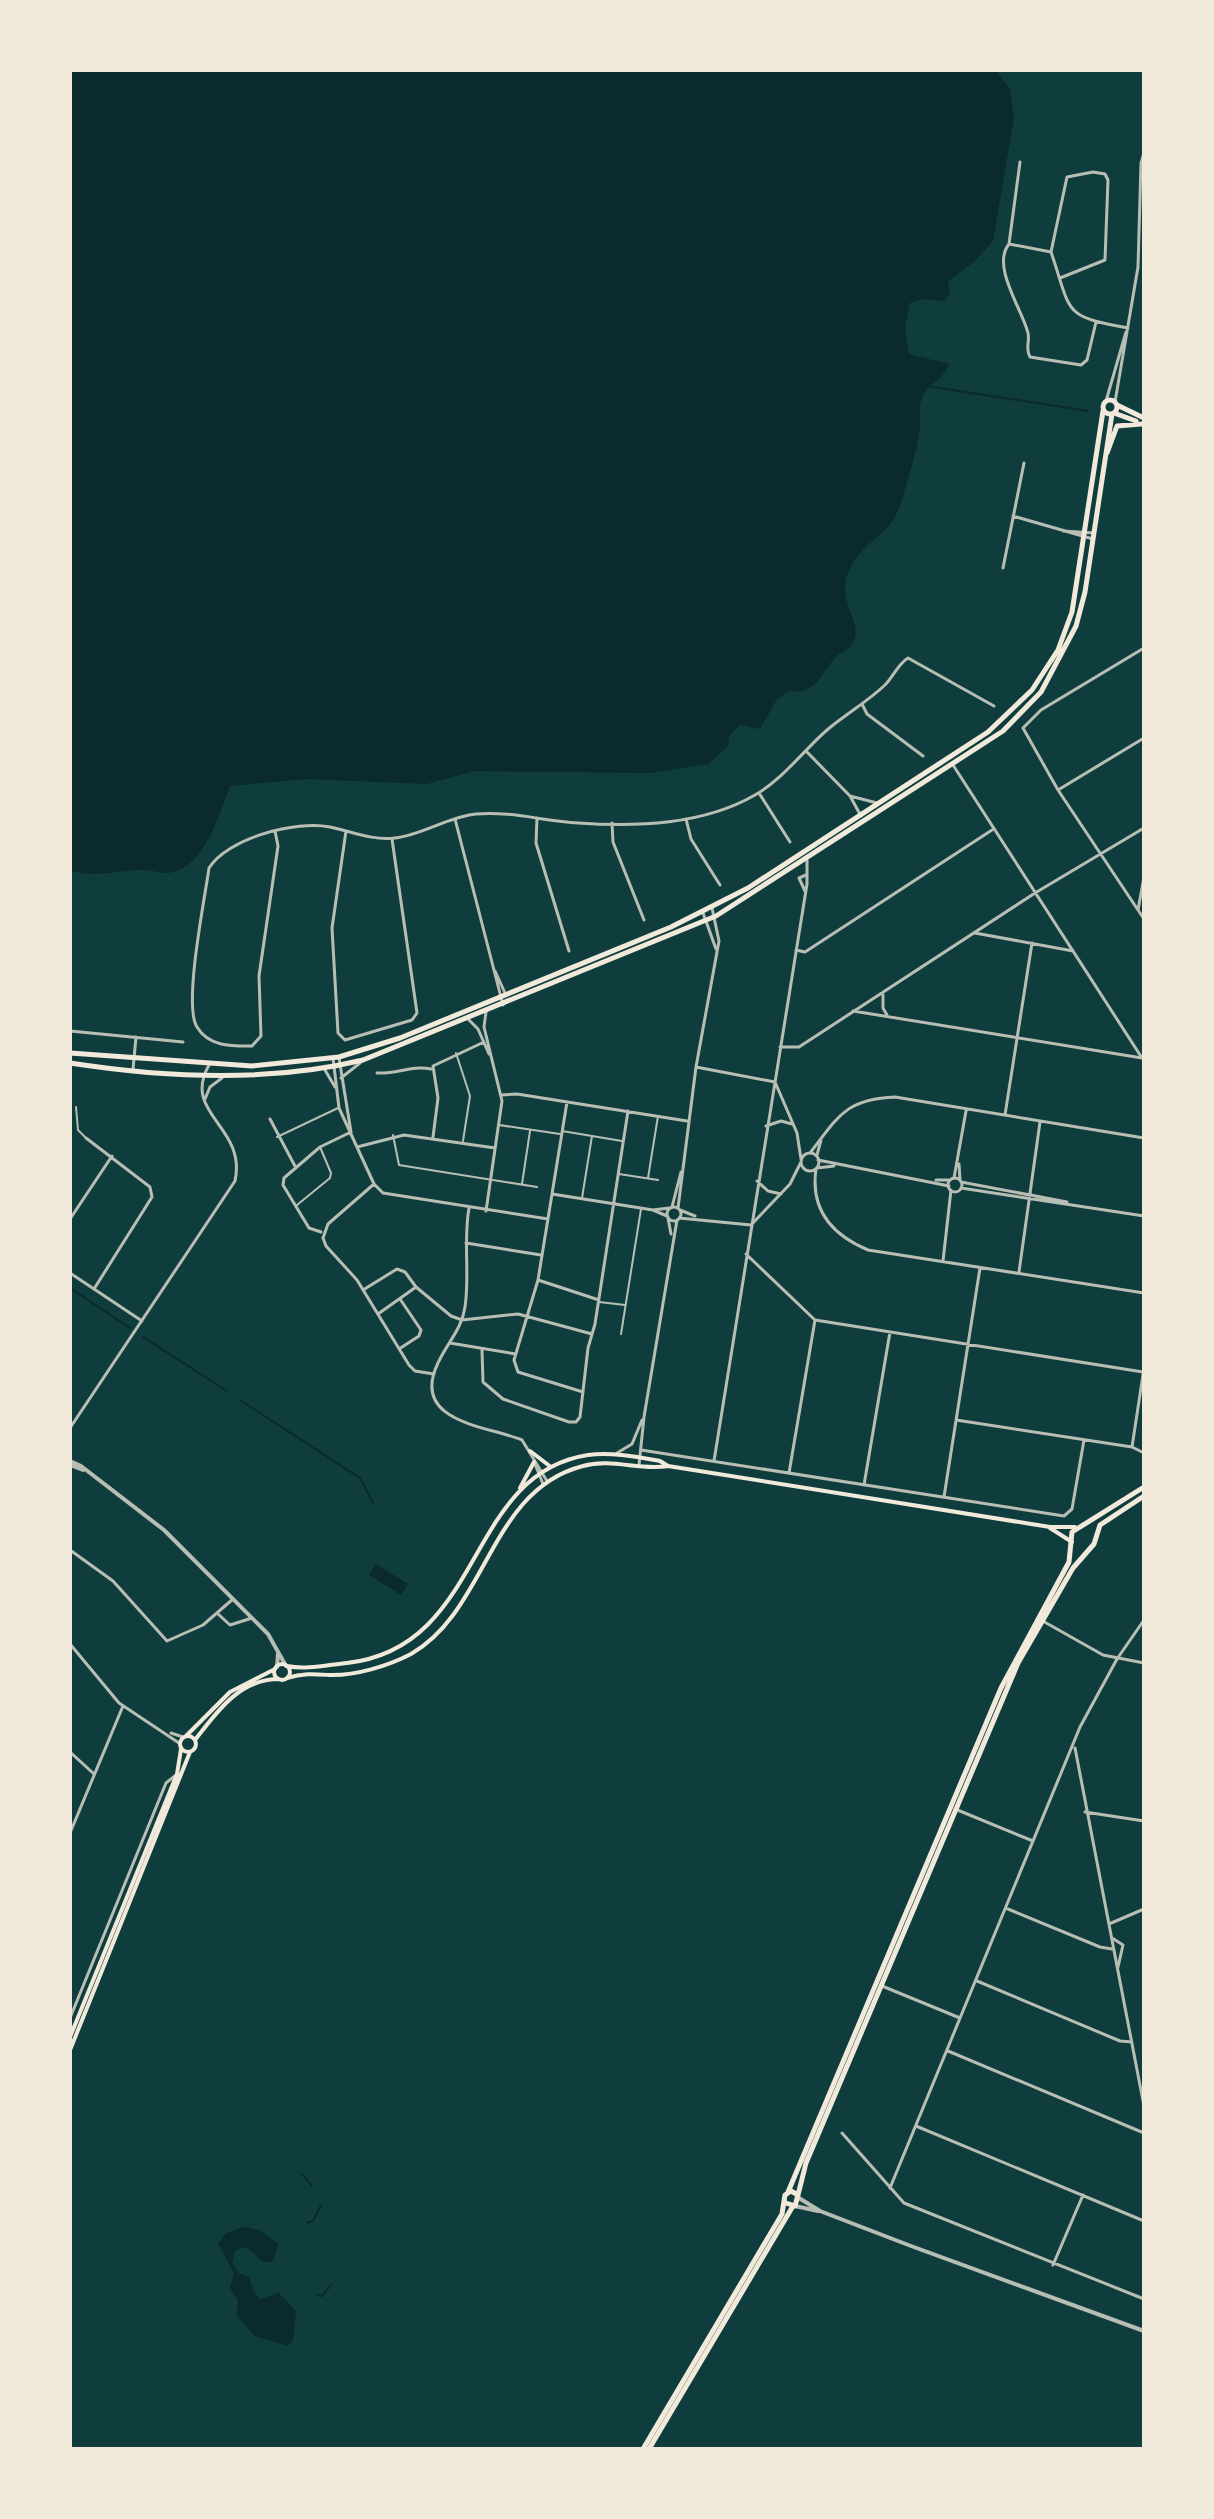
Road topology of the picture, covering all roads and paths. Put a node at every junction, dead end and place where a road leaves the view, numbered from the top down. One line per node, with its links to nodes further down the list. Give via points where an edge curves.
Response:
1 (1144, 153): 4 (street)
2 (1020, 162): 3 (street)
3 (1009, 244): 5 (street); 7 (street, via 1004,266 1029,336 1030,357 1081,365 1087,360)
4 (1142, 246): 8 (street)
5 (1051, 252): 6 (street); 6 (street, via 1067,177 1105,174 1105,260)
6 (1060, 278): 7 (street, via 1073,312)
7 (1096, 322): 8 (street)
8 (1128, 328): 9 (street); 10 (street)
9 (1106, 401): 10 (main road); 11 (main road)
10 (1116, 403): 12 (main road); 13 (main road)
11 (1103, 411): 12 (main road); 17 (main road)
12 (1113, 414): 13 (main road); 14 (main road)
13 (1143, 422): 14 (main road, via 1117,426)
14 (1106, 457): 18 (main road)
15 (1024, 463): 16 (street)
16 (1013, 516): 17 (street); 19 (street)
17 (1084, 534): 18 (street); 21 (main road)
18 (1094, 536): 20 (main road)
19 (1003, 568)
20 (1087, 580): 21 (main road); 28 (main road, via 1068,645 1041,692 1020,716)
21 (1075, 595): 32 (main road, via 1054,658 1010,714)
22 (1144, 648): 29 (street, via 1041,710 1023,728)
23 (862, 704): 24 (street, via 904,660 915,659); 26 (street); 27 (street, via 867,714)
24 (994, 706)
25 (1144, 738): 29 (street)
26 (806, 751): 30 (street); 31 (street)
27 (923, 756)
28 (953, 765): 37 (main road); 40 (street)
29 (1058, 790): 45 (street)
30 (759, 793): 36 (street); 44 (street)
31 (850, 796): 32 (street); 33 (street)
32 (878, 803): 33 (main road)
33 (860, 815): 37 (street); 52 (main road)
34 (537, 818): 35 (street, via 507,813); 38 (street); 63 (street, via 536,843)
35 (455, 819): 43 (street); 66 (street)
36 (686, 819): 38 (street); 49 (street, via 691,839)
37 (866, 822): 46 (main road)
38 (612, 823): 57 (street, via 613,842)
39 (1144, 828): 45 (street)
40 (993, 829): 51 (street); 62 (street, via 805,952)
41 (275, 831): 41 (street, via 218,854 209,868 192,1012 197,1027 225,1046 252,1046 261,1036 259,976 278,846); 42 (street, via 310,824)
42 (346, 831): 43 (street); 43 (street, via 332,928 338,1033 345,1040 412,1020 417,1013)
43 (392, 839)
44 (790, 842)
45 (1102, 854): 51 (street); 53 (street)
46 (807, 860): 47 (street); 55 (main road)
47 (808, 875): 50 (street); 50 (street, via 799,878)
48 (1144, 877): 53 (street)
49 (720, 885)
50 (805, 891): 62 (street)
51 (1035, 893): 59 (street); 64 (street)
52 (712, 908): 54 (main road); 55 (street)
53 (1138, 910): 56 (street)
54 (703, 913): 58 (street); 66 (main road)
55 (716, 916): 58 (main road); 61 (street)
56 (1144, 919)
57 (644, 920)
58 (707, 921): 61 (street); 67 (main road)
59 (975, 933): 60 (street); 65 (street)
60 (1032, 943): 64 (street); 74 (street)
61 (716, 949): 88 (street)
62 (796, 950): 77 (street)
63 (569, 951)
64 (1073, 951): 82 (street)
65 (883, 992): 68 (street); 70 (street)
66 (503, 995): 67 (street); 80 (main road, via 400,1038)
67 (506, 1004): 69 (main road)
68 (853, 1011): 70 (street); 77 (street, via 799,1047)
69 (486, 1012): 71 (main road); 81 (street)
70 (889, 1017): 74 (street)
71 (468, 1019): 76 (street); 84 (main road)
72 (70, 1031): 73 (street)
73 (137, 1035): 75 (street); 83 (street)
74 (1016, 1037): 82 (street); 105 (street)
75 (183, 1042)
76 (484, 1042): 79 (street); 81 (street)
77 (780, 1047): 96 (street)
78 (70, 1053): 83 (main road)
79 (456, 1053): 91 (street); 125 (lane, via 470,1096)
80 (336, 1057): 86 (main road, via 280,1065); 87 (street)
81 (491, 1058): 98 (street)
82 (1143, 1058)
83 (134, 1059): 86 (main road); 89 (street)
84 (363, 1060): 87 (main road); 95 (street)
85 (70, 1063): 89 (main road)
86 (209, 1065): 93 (street)
87 (337, 1066): 90 (main road); 95 (street); 97 (street)
88 (696, 1067): 96 (street); 108 (street)
89 (133, 1069): 93 (main road)
90 (324, 1069): 94 (main road); 97 (street)
91 (432, 1069): 92 (street, via 412,1066 398,1074); 119 (street, via 438,1098)
92 (377, 1073)
93 (203, 1075): 94 (main road); 99 (street)
94 (226, 1076): 99 (street, via 215,1081)
95 (341, 1078): 114 (street)
96 (775, 1082): 111 (street); 112 (street)
97 (336, 1091): 102 (street)
98 (501, 1095): 100 (street); 110 (street)
99 (205, 1099): 195 (street, via 211,1118 235,1147 235,1181)
100 (567, 1102): 104 (street); 115 (street)
101 (76, 1107): 120 (lane, via 78,1130)
102 (339, 1108): 114 (street); 118 (lane)
103 (966, 1109): 105 (street); 123 (street, via 874,1098 844,1111); 133 (street)
104 (628, 1111): 106 (street); 124 (street)
105 (1005, 1115): 109 (street)
106 (658, 1116): 108 (street); 141 (lane)
107 (270, 1119): 118 (street)
108 (688, 1121): 138 (street)
109 (1040, 1122): 121 (street); 156 (street)
110 (499, 1125): 113 (lane); 128 (street)
111 (794, 1125): 112 (street, via 781,1121); 122 (street)
112 (766, 1126): 145 (street)
113 (530, 1130): 115 (lane); 150 (lane)
114 (351, 1132): 126 (street); 127 (street)
115 (562, 1133): 117 (lane); 154 (street)
116 (393, 1135): 119 (street); 127 (street); 142 (lane, via 399,1165)
117 (592, 1136): 124 (lane); 157 (lane)
118 (277, 1137): 135 (street)
119 (433, 1137): 125 (street)
120 (86, 1138): 130 (street)
121 (1144, 1138)
122 (797, 1140): 129 (street); 132 (street)
123 (821, 1140): 129 (street); 131 (street)
124 (623, 1141): 139 (street)
125 (463, 1142): 128 (street)
126 (320, 1147): 135 (street); 159 (lane, via 330,1178)
127 (357, 1147): 149 (street)
128 (495, 1148): 142 (street)
129 (808, 1154): 131 (street); 132 (street)
130 (112, 1156): 170 (street); 185 (street, via 150,1187 152,1197)
131 (817, 1158): 134 (street); 136 (street)
132 (801, 1160): 137 (street); 140 (street)
133 (959, 1160): 143 (street); 147 (street)
134 (837, 1165): 136 (street); 146 (street)
135 (296, 1168): 159 (street, via 283,1185)
136 (816, 1168): 137 (street); 148 (street)
137 (807, 1171): 140 (street); 148 (street)
138 (681, 1172): 160 (street); 164 (street)
139 (618, 1174): 141 (lane); 158 (street)
140 (793, 1176): 155 (street)
141 (648, 1178): 144 (lane)
142 (490, 1179): 150 (lane); 166 (street)
143 (952, 1179): 146 (street); 147 (street); 152 (street)
144 (658, 1180)
145 (757, 1181): 155 (street); 173 (street)
146 (932, 1181): 152 (street)
147 (961, 1181): 153 (street); 156 (street)
148 (813, 1183): 179 (street, via 823,1217 847,1241 868,1250)
149 (374, 1184): 162 (street, via 392,1195); 174 (street)
150 (522, 1184): 151 (lane)
151 (537, 1187)
152 (950, 1188): 153 (street); 161 (street)
153 (959, 1190): 156 (street); 161 (street)
154 (552, 1194): 157 (street); 171 (street)
155 (782, 1194): 173 (street)
156 (1030, 1197): 167 (street); 182 (street)
157 (582, 1199): 158 (street)
158 (613, 1204): 163 (street); 189 (street)
159 (296, 1206): 174 (street, via 309,1228)
160 (670, 1207): 164 (street); 165 (street); 168 (street)
161 (951, 1207): 179 (street)
162 (469, 1208): 166 (street); 176 (street)
163 (641, 1208): 165 (street); 190 (lane)
164 (679, 1209): 169 (street); 172 (street)
165 (653, 1210): 168 (street)
166 (486, 1211): 171 (street)
167 (1143, 1215)
168 (668, 1217): 172 (street); 175 (street)
169 (696, 1217): 172 (street); 173 (street)
170 (70, 1219)
171 (548, 1219): 178 (street)
172 (678, 1219): 175 (street)
173 (751, 1225): 177 (street)
174 (323, 1233): 186 (street, via 326,1246)
175 (672, 1237): 207 (street)
176 (466, 1243): 178 (street); 193 (street)
177 (746, 1254): 194 (street); 217 (street)
178 (542, 1255): 183 (street)
179 (943, 1261): 180 (street)
180 (980, 1268): 182 (street); 200 (street)
181 (70, 1273): 185 (street)
182 (1019, 1274): 187 (street)
183 (538, 1280): 189 (street); 192 (street)
184 (416, 1287): 186 (street, via 397,1269); 188 (street); 193 (street)
185 (94, 1289): 195 (street)
186 (363, 1290): 191 (street)
187 (1144, 1293)
188 (400, 1299): 191 (street); 201 (street, via 421,1330)
189 (598, 1301): 190 (lane); 197 (street)
190 (626, 1305): 198 (lane)
191 (378, 1314): 201 (street)
192 (526, 1316): 193 (street); 197 (street); 203 (street)
193 (462, 1320): 199 (street)
194 (815, 1320): 196 (street); 223 (street)
195 (142, 1321): 209 (street)
196 (890, 1332): 200 (street); 225 (street)
197 (592, 1334): 206 (street)
198 (621, 1334)
199 (450, 1343): 202 (street); 205 (street)
200 (968, 1344): 204 (street); 208 (street)
201 (399, 1349): 205 (street, via 415,1371)
202 (482, 1350): 203 (street); 206 (street, via 483,1382 503,1399 576,1422)
203 (516, 1354): 206 (street, via 518,1372)
204 (1144, 1370): 211 (street)
205 (434, 1374): 215 (street, via 438,1402 448,1416 522,1440)
206 (583, 1392)
207 (644, 1417): 212 (street); 214 (street, via 632,1444)
208 (956, 1420): 210 (street); 229 (street)
209 (70, 1428)
210 (1084, 1440): 211 (street); 229 (street, via 1072,1509 1064,1516)
211 (1132, 1447): 213 (street)
212 (641, 1450): 216 (street); 217 (street)
213 (1144, 1453)
214 (614, 1454): 216 (main road); 221 (main road, via 587,1455)
215 (532, 1457): 221 (main road); 222 (street); 227 (main road)
216 (640, 1458): 219 (street); 220 (main road)
217 (714, 1461): 223 (street)
218 (70, 1463): 237 (street, via 164,1530)
219 (639, 1465): 220 (main road); 224 (main road, via 585,1465)
220 (668, 1466): 231 (main road)
221 (552, 1467): 222 (main road)
222 (541, 1473): 224 (street); 227 (main road)
223 (789, 1473): 225 (street)
224 (545, 1483): 248 (main road, via 513,1515 453,1613 414,1652 378,1667)
225 (864, 1485): 229 (street)
226 (1144, 1487): 230 (main road)
227 (519, 1490): 246 (main road, via 444,1607 415,1639 372,1660)
228 (1144, 1496): 233 (main road, via 1105,1521)
229 (944, 1497)
230 (1083, 1525): 232 (main road); 233 (main road)
231 (1050, 1527): 232 (main road); 234 (main road)
232 (1075, 1527): 234 (main road)
233 (1096, 1534): 235 (main road)
234 (1072, 1543): 235 (main road); 240 (main road, via 1067,1568)
235 (1089, 1549): 240 (main road)
236 (70, 1550): 238 (street, via 113,1581 167,1641)
237 (233, 1599): 238 (street); 239 (street)
238 (218, 1614): 239 (street, via 230,1625)
239 (252, 1618): 243 (street)
240 (1040, 1619): 244 (street); 260 (main road)
241 (1144, 1620): 244 (street)
242 (70, 1644): 250 (street)
243 (279, 1652): 246 (street); 247 (street)
244 (1117, 1659): 245 (street); 254 (street)
245 (1144, 1663)
246 (286, 1666): 247 (main road); 248 (main road)
247 (276, 1668): 249 (main road); 252 (main road, via 230,1692)
248 (287, 1678): 249 (main road)
249 (279, 1679): 253 (main road, via 261,1681 234,1696)
250 (123, 1706): 251 (street); 258 (street)
251 (167, 1732): 252 (street); 255 (street)
252 (185, 1736): 253 (main road); 255 (main road)
253 (195, 1740): 257 (main road)
254 (1074, 1744): 261 (street); 264 (street)
255 (180, 1746): 257 (main road); 259 (main road)
256 (70, 1752): 258 (street)
257 (190, 1752): 266 (main road)
258 (94, 1774): 263 (street)
259 (177, 1774): 265 (street, via 167,1779); 266 (main road)
260 (954, 1808): 264 (street); 274 (main road)
261 (1085, 1812): 262 (street); 269 (street)
262 (1144, 1821)
263 (70, 1833)
264 (1034, 1841): 267 (street)
265 (115, 1904): 266 (street); 275 (street)
266 (124, 1908): 277 (main road); 279 (main road)
267 (1008, 1909): 271 (street); 273 (street)
268 (1144, 1909): 269 (street)
269 (1109, 1924): 270 (street)
270 (1112, 1938): 271 (street); 272 (street, via 1123,1945)
271 (1113, 1949): 272 (street)
272 (1117, 1968): 278 (street)
273 (977, 1981): 276 (street); 278 (street)
274 (880, 1985): 276 (street); 286 (main road); 288 (main road, via 806,2163)
275 (70, 2018)
276 (961, 2018): 280 (street)
277 (70, 2037)
278 (1132, 2042): 281 (street)
279 (70, 2050)
280 (948, 2051): 282 (street); 284 (street)
281 (1144, 2106)
282 (916, 2126): 285 (street); 287 (street)
283 (842, 2133): 285 (street)
284 (1144, 2133)
285 (890, 2188): 293 (street, via 910,2206)
286 (788, 2192): 288 (main road); 289 (main road)
287 (1083, 2195): 292 (street); 293 (street)
288 (798, 2196): 290 (main road); 291 (street)
289 (786, 2203): 290 (main road); 296 (main road)
290 (794, 2206): 291 (street); 296 (main road)
291 (820, 2211): 295 (street)
292 (1144, 2221)
293 (1053, 2265): 294 (street)
294 (1144, 2299)
295 (1144, 2331)
296 (646, 2449)

